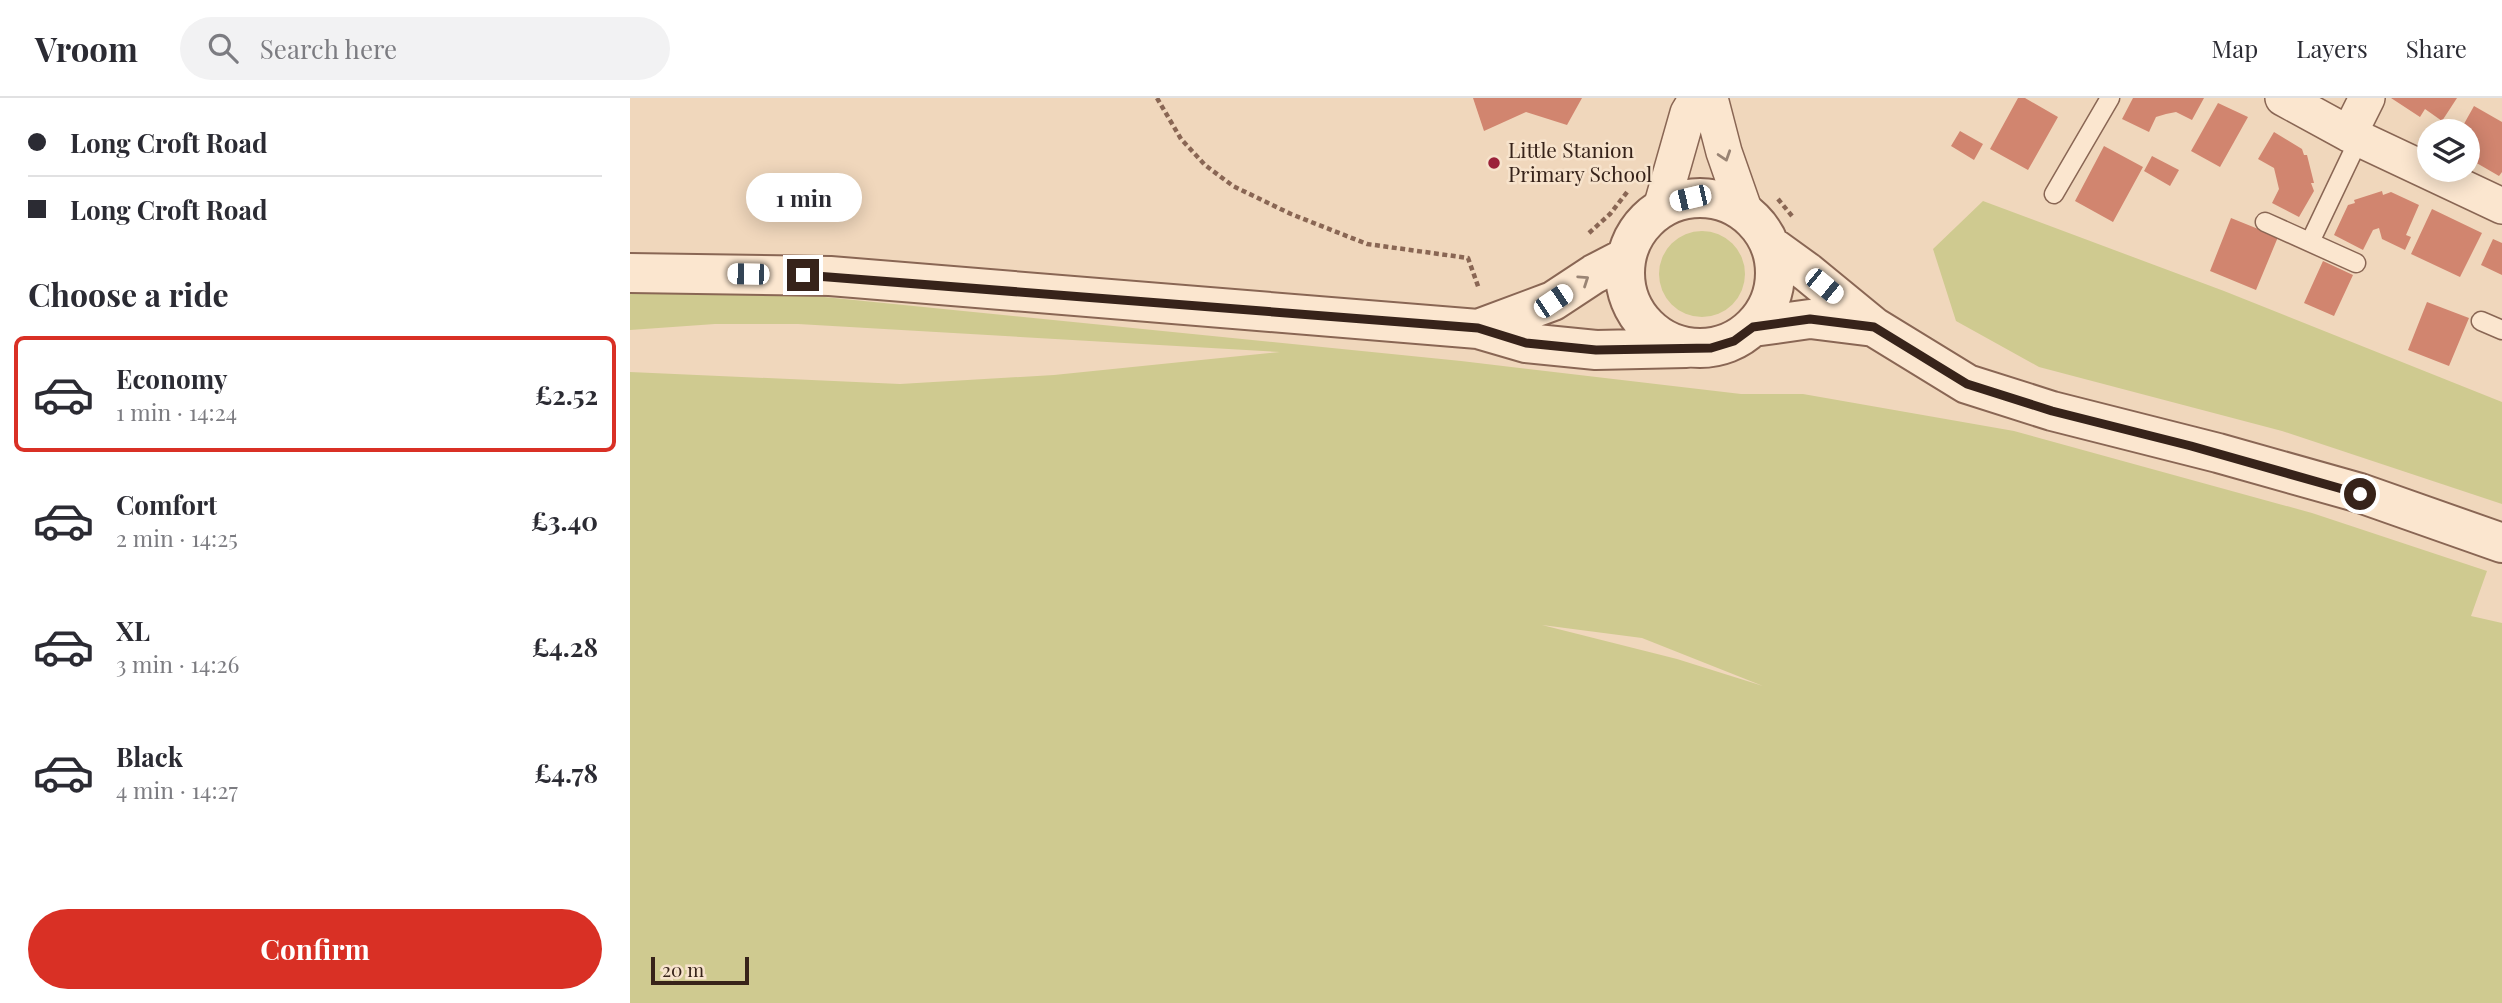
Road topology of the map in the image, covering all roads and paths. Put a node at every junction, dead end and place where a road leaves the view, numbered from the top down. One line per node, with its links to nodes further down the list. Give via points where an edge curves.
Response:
1 (1157, 98): 21 (path, via 1181,139 1233,186 1291,215 1367,244 1468,258)
2 (1697, 98): 12 (street)
3 (1710, 98): 10 (street, one-way to 10, via 1720,139)
4 (2110, 98): 9 (lane)
5 (2283, 98): 7 (street)
6 (2367, 98): 7 (street)
7 (2354, 137): 11 (street); 16 (lane)
8 (1632, 184): 15 (path, via 1610,214)
9 (2054, 194)
10 (1760, 204): 12 (street, via 1690,198); 14 (path); 14 (street, via 1758,225)
11 (2502, 205)
12 (1661, 208): 17 (street, via 1641,225)
13 (2265, 222): 16 (lane)
14 (1784, 235): 24 (street, via 1774,289); 25 (street, via 1807,272)
15 (1581, 239)
16 (2310, 242): 18 (lane)
17 (1625, 258): 26 (street, one-way to 17, via 1553,301); 28 (street, via 1624,282 1631,306 1644,326)
18 (2356, 263)
19 (630, 273): 26 (street, via 830,276)
20 (1492, 285): 21 (path)
21 (1479, 289): 22 (path)
22 (1467, 293)
23 (2481, 321): 27 (lane)
24 (1753, 327): 25 (street, via 1810,319); 28 (street, via 1734,341 1711,348)
25 (1874, 327): 29 (street, via 1967,384 2360,494)
26 (1478, 328): 28 (street, via 1526,343 1596,350)
27 (2502, 330)
28 (1686, 348)
29 (2502, 543)

